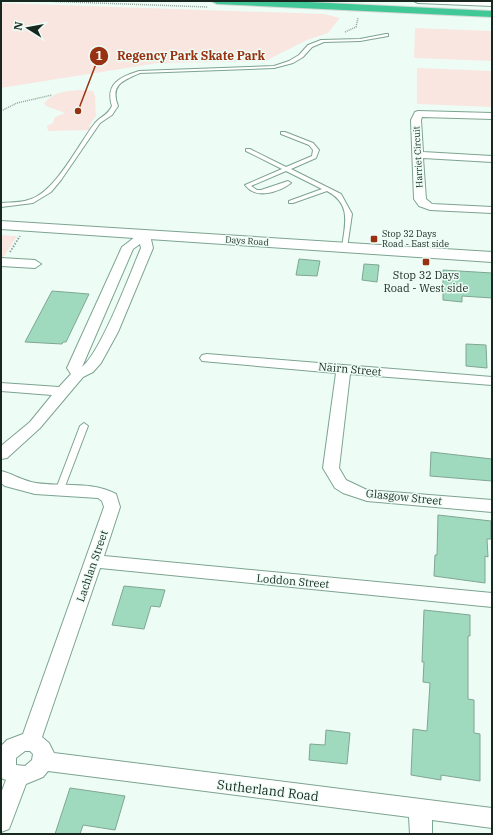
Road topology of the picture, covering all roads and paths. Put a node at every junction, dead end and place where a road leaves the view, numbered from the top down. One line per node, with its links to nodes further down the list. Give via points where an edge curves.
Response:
1 (216, 1): 4 (highway, via 464,13)
2 (318, 1): 4 (highway)
3 (418, 1): 4 (street)
4 (492, 10)
5 (386, 35): 17 (lane, via 360,40 323,41 310,46 291,62 274,67 139,72 122,79 112,90 111,97 115,106 110,114 98,122 59,180 31,202)
6 (52, 95): 7 (path, via 18,103)
7 (1, 111)
8 (492, 116): 11 (street, Harriet Circuit, via 418,114 416,120)
9 (283, 133): 13 (lane, via 311,144 316,150 311,160)
10 (248, 150): 13 (lane)
11 (419, 155): 12 (street); 18 (street, Harriet Circuit, via 420,199 423,204 430,207)
12 (492, 159)
13 (288, 170): 14 (lane, via 248,185 254,191 262,193); 15 (lane)
14 (288, 183)
15 (327, 189): 16 (lane); 22 (lane, via 339,195 349,214)
16 (291, 202)
17 (1, 205)
18 (492, 210)
19 (1, 226): 21 (street, Days Road)
20 (22, 234): 24 (path)
21 (144, 235): 22 (street, Days Road); 25 (street, via 128,247); 27 (street, via 147,248)
22 (345, 247): 23 (street, Days Road)
23 (492, 257)
24 (3, 262): 26 (street)
25 (120, 263): 27 (street, via 134,263); 30 (street, via 74,368)
26 (35, 264)
27 (140, 266): 30 (street, via 99,354 88,369)
28 (207, 358): 29 (street, Nairn Street)
29 (344, 368): 31 (street, Nairn Street); 38 (street, Glasgow Street, via 332,468 337,482 367,495)
30 (78, 374): 33 (street)
31 (492, 381)
32 (1, 387): 33 (street)
33 (64, 392): 35 (street, via 35,425)
34 (84, 426): 37 (lane)
35 (1, 454)
36 (1, 476): 37 (street, Lachlan Street, via 10,483 23,487)
37 (60, 490): 39 (street, Lachlan Street, via 101,493 110,498 112,507)
38 (492, 506)
39 (94, 561): 40 (street, Loddon Street); 41 (street, Lachlan Street)
40 (492, 600)
41 (30, 742): 42 (street, via 17,743); 43 (street, via 36,743 43,750)
42 (3, 756): 44 (street, via 8,771)
43 (43, 761): 44 (street, via 30,774); 45 (street, Sutherland Road)
44 (18, 776): 47 (street)
45 (420, 809): 46 (street, Sutherland Road); 48 (street)
46 (492, 818)
47 (1, 822)
48 (421, 834)

